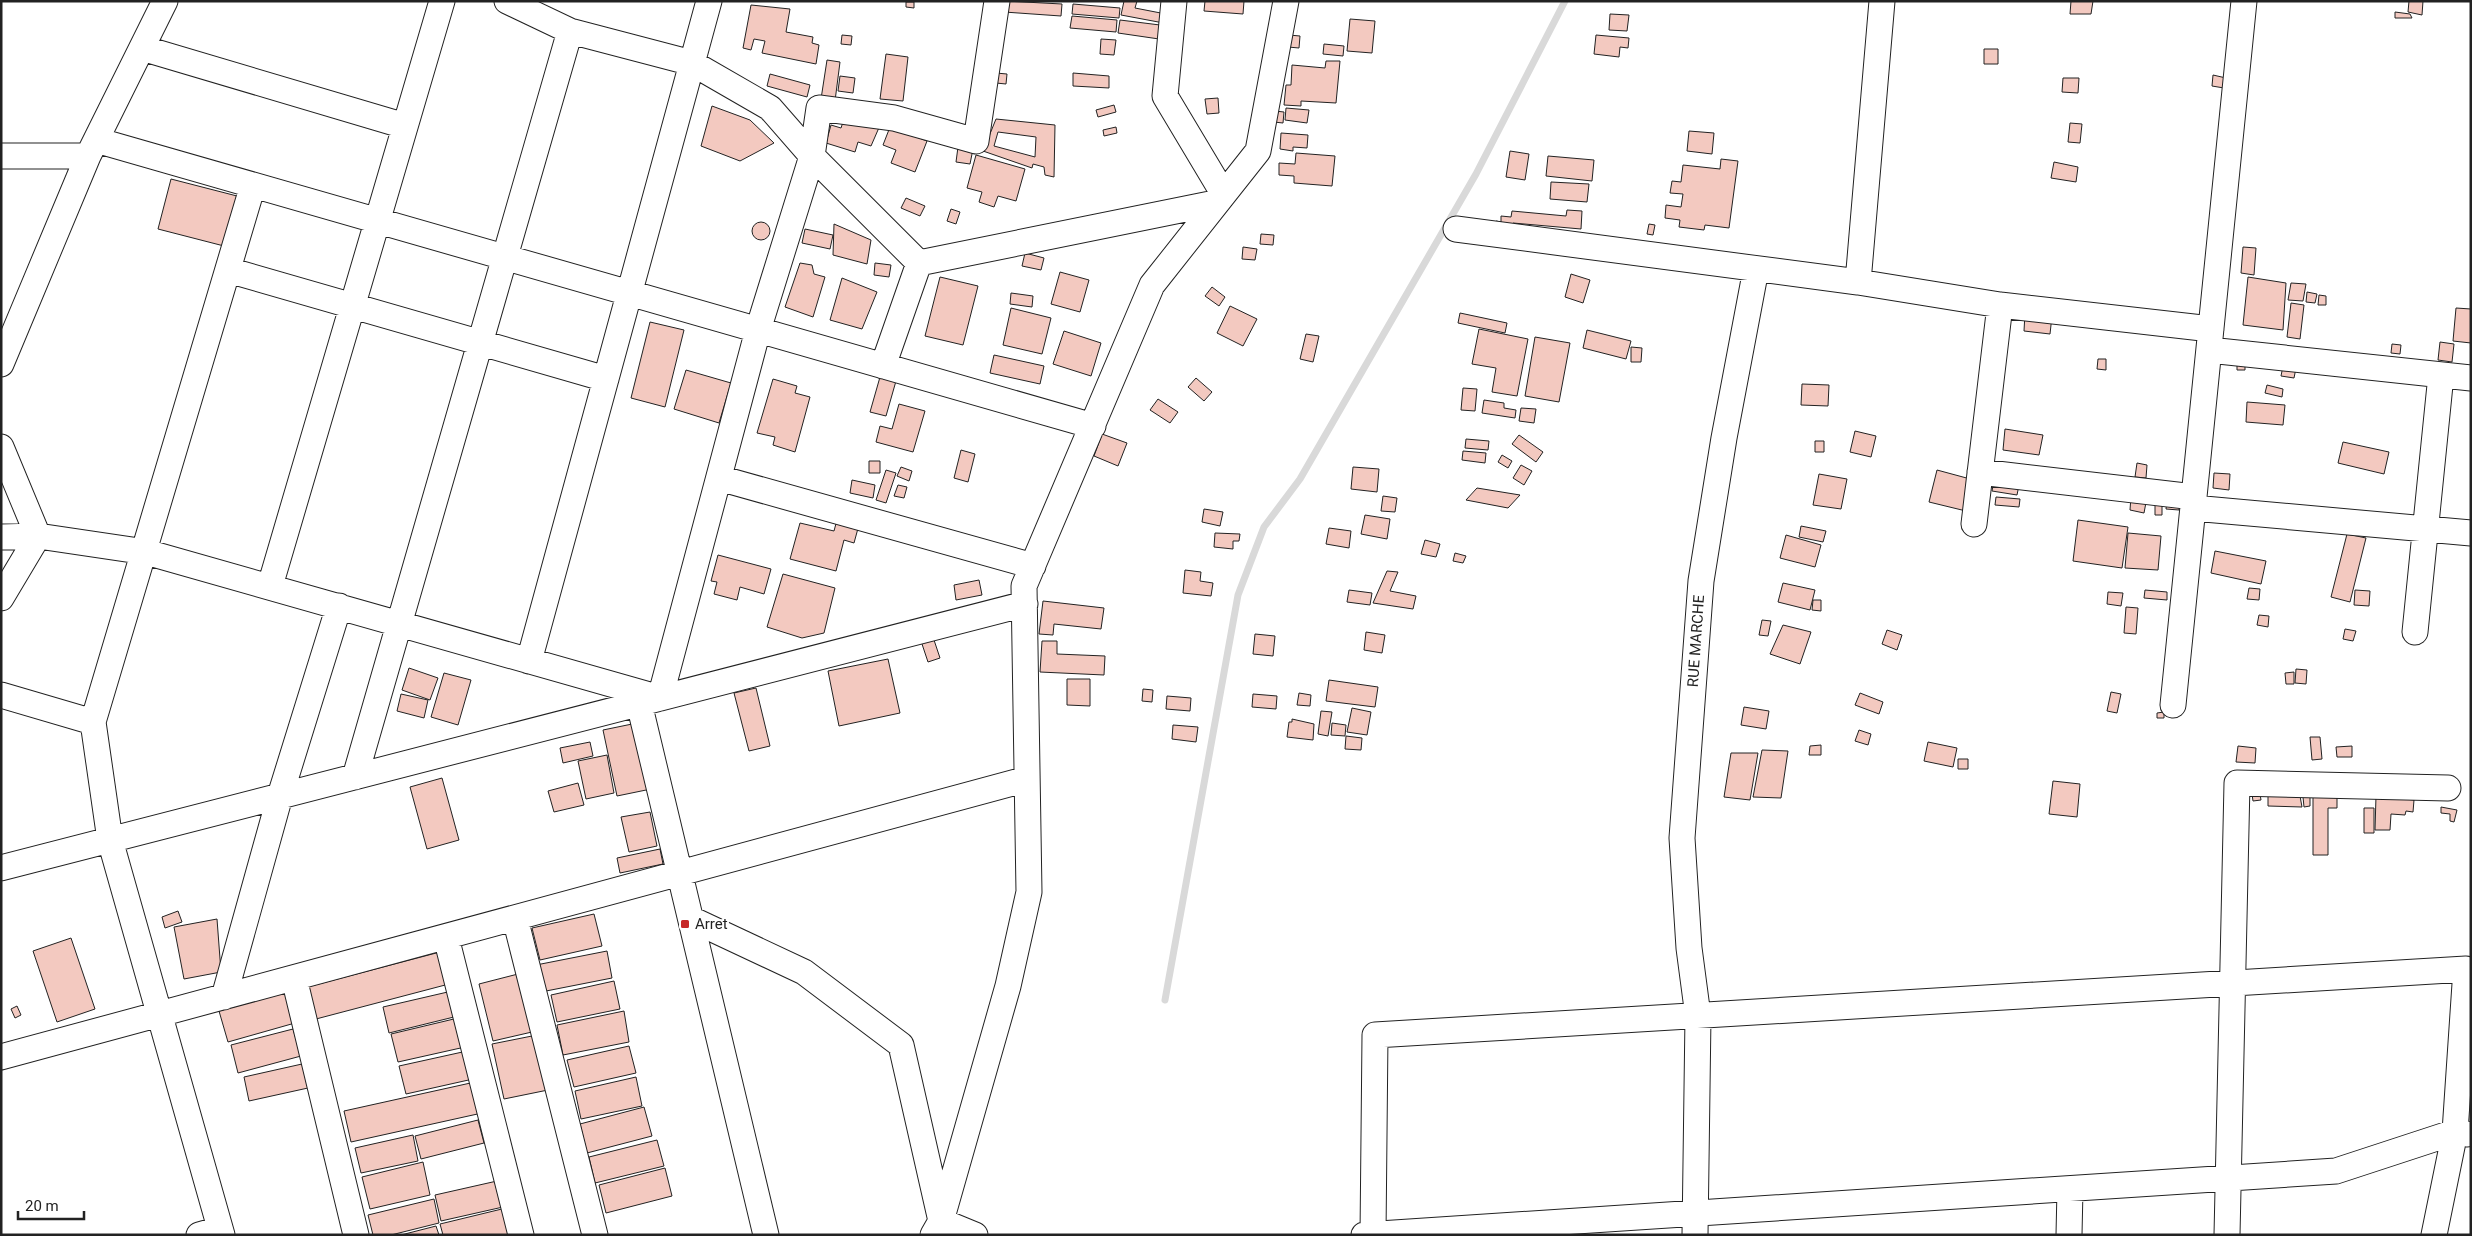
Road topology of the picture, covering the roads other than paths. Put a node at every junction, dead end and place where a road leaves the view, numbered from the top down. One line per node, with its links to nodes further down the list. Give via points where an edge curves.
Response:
1 (165, 1): 11 (street)
2 (442, 1): 13 (street)
3 (507, 1): 10 (street)
4 (708, 1): 12 (street)
5 (997, 1): 16 (street, via 976,141 894,118 819,108)
6 (1174, 1): 18 (street, via 1165,96)
7 (1286, 1): 18 (street, via 1258,151)
8 (1882, 1): 25 (street)
9 (2244, 1): 30 (street)
10 (558, 19): 12 (street); 21 (street)
11 (142, 48): 13 (street); 14 (street)
12 (692, 63): 16 (street, via 770,108); 26 (street)
13 (405, 126): 19 (street)
14 (92, 148): 15 (street); 17 (street); 32 (street)
15 (1, 156)
16 (812, 156): 22 (street); 29 (street)
17 (254, 185): 19 (street); 24 (street)
18 (1219, 198): 22 (street); 37 (street, via 1152,285)
19 (377, 220): 21 (street); 28 (street)
20 (1456, 228): 23 (street)
21 (505, 257): 26 (street); 31 (street)
22 (919, 263): 33 (street)
23 (1756, 269): 25 (street); 74 (street, RUE MARCHE, via 1720,457 1700,588 1682,838 1689,948)
24 (228, 270): 28 (street); 47 (street)
25 (1858, 282): 27 (street)
26 (629, 293): 29 (street); 36 (street)
27 (2000, 305): 30 (street); 39 (street)
28 (352, 306): 31 (street); 49 (street)
29 (758, 330): 33 (street); 40 (street)
30 (2210, 340): 34 (street); 41 (street)
31 (480, 343): 36 (street); 53 (street)
32 (1, 364)
33 (883, 366): 37 (street)
34 (2441, 375): 35 (street); 43 (street)
35 (2471, 378)
36 (606, 379): 55 (street)
37 (1093, 426): 48 (street)
38 (1, 447): 45 (street)
39 (1980, 472): 41 (street); 42 (street)
40 (719, 478): 48 (street); 57 (street)
41 (2193, 503): 43 (street); 58 (street)
42 (1974, 524)
43 (2425, 529): 44 (street); 54 (street)
44 (2471, 533)
45 (38, 536): 46 (street); 47 (street); 50 (street)
46 (1, 537)
47 (146, 552): 49 (street); 59 (street)
48 (1033, 566): 51 (street, via 1024,586)
49 (270, 586): 52 (street)
50 (1, 598)
51 (1025, 604): 57 (street); 61 (street)
52 (339, 606): 53 (street); 63 (street)
53 (399, 623): 55 (street); 60 (street)
54 (2415, 632)
55 (529, 660): 57 (street)
56 (1, 695): 59 (street)
57 (650, 701): 60 (street); 66 (street)
58 (2173, 704)
59 (93, 722): 64 (street)
60 (355, 777): 63 (street)
61 (1027, 779): 66 (street); 80 (street, via 1029,892 1008,986)
62 (2448, 788): 71 (street, via 2237,782)
63 (280, 796): 64 (street); 72 (street)
64 (110, 840): 65 (street); 73 (street)
65 (1, 868)
66 (680, 874): 67 (street); 68 (street)
67 (515, 918): 69 (street); 85 (street)
68 (691, 919): 80 (street, via 804,972 901,1045); 86 (street)
69 (446, 937): 70 (street); 84 (street)
70 (294, 978): 72 (street); 83 (street)
71 (2233, 983): 74 (street); 76 (street, via 2466,969); 77 (street)
72 (224, 997): 73 (street)
73 (159, 1014): 75 (street); 81 (street)
74 (1698, 1016): 79 (street, RUE MARCHE); 82 (street, via 1375,1035)
75 (1, 1057)
76 (2463, 1133): 77 (street, via 2336,1171); 90 (street)
77 (2228, 1178): 78 (street); 89 (street)
78 (2070, 1188): 79 (street); 88 (street)
79 (1696, 1224): 82 (street)
80 (937, 1228): 87 (street)
81 (214, 1233)
82 (1370, 1234)
83 (356, 1235)
84 (521, 1235)
85 (595, 1235)
86 (766, 1235)
87 (975, 1235)
88 (2069, 1235)
89 (2227, 1235)
90 (2434, 1235)

